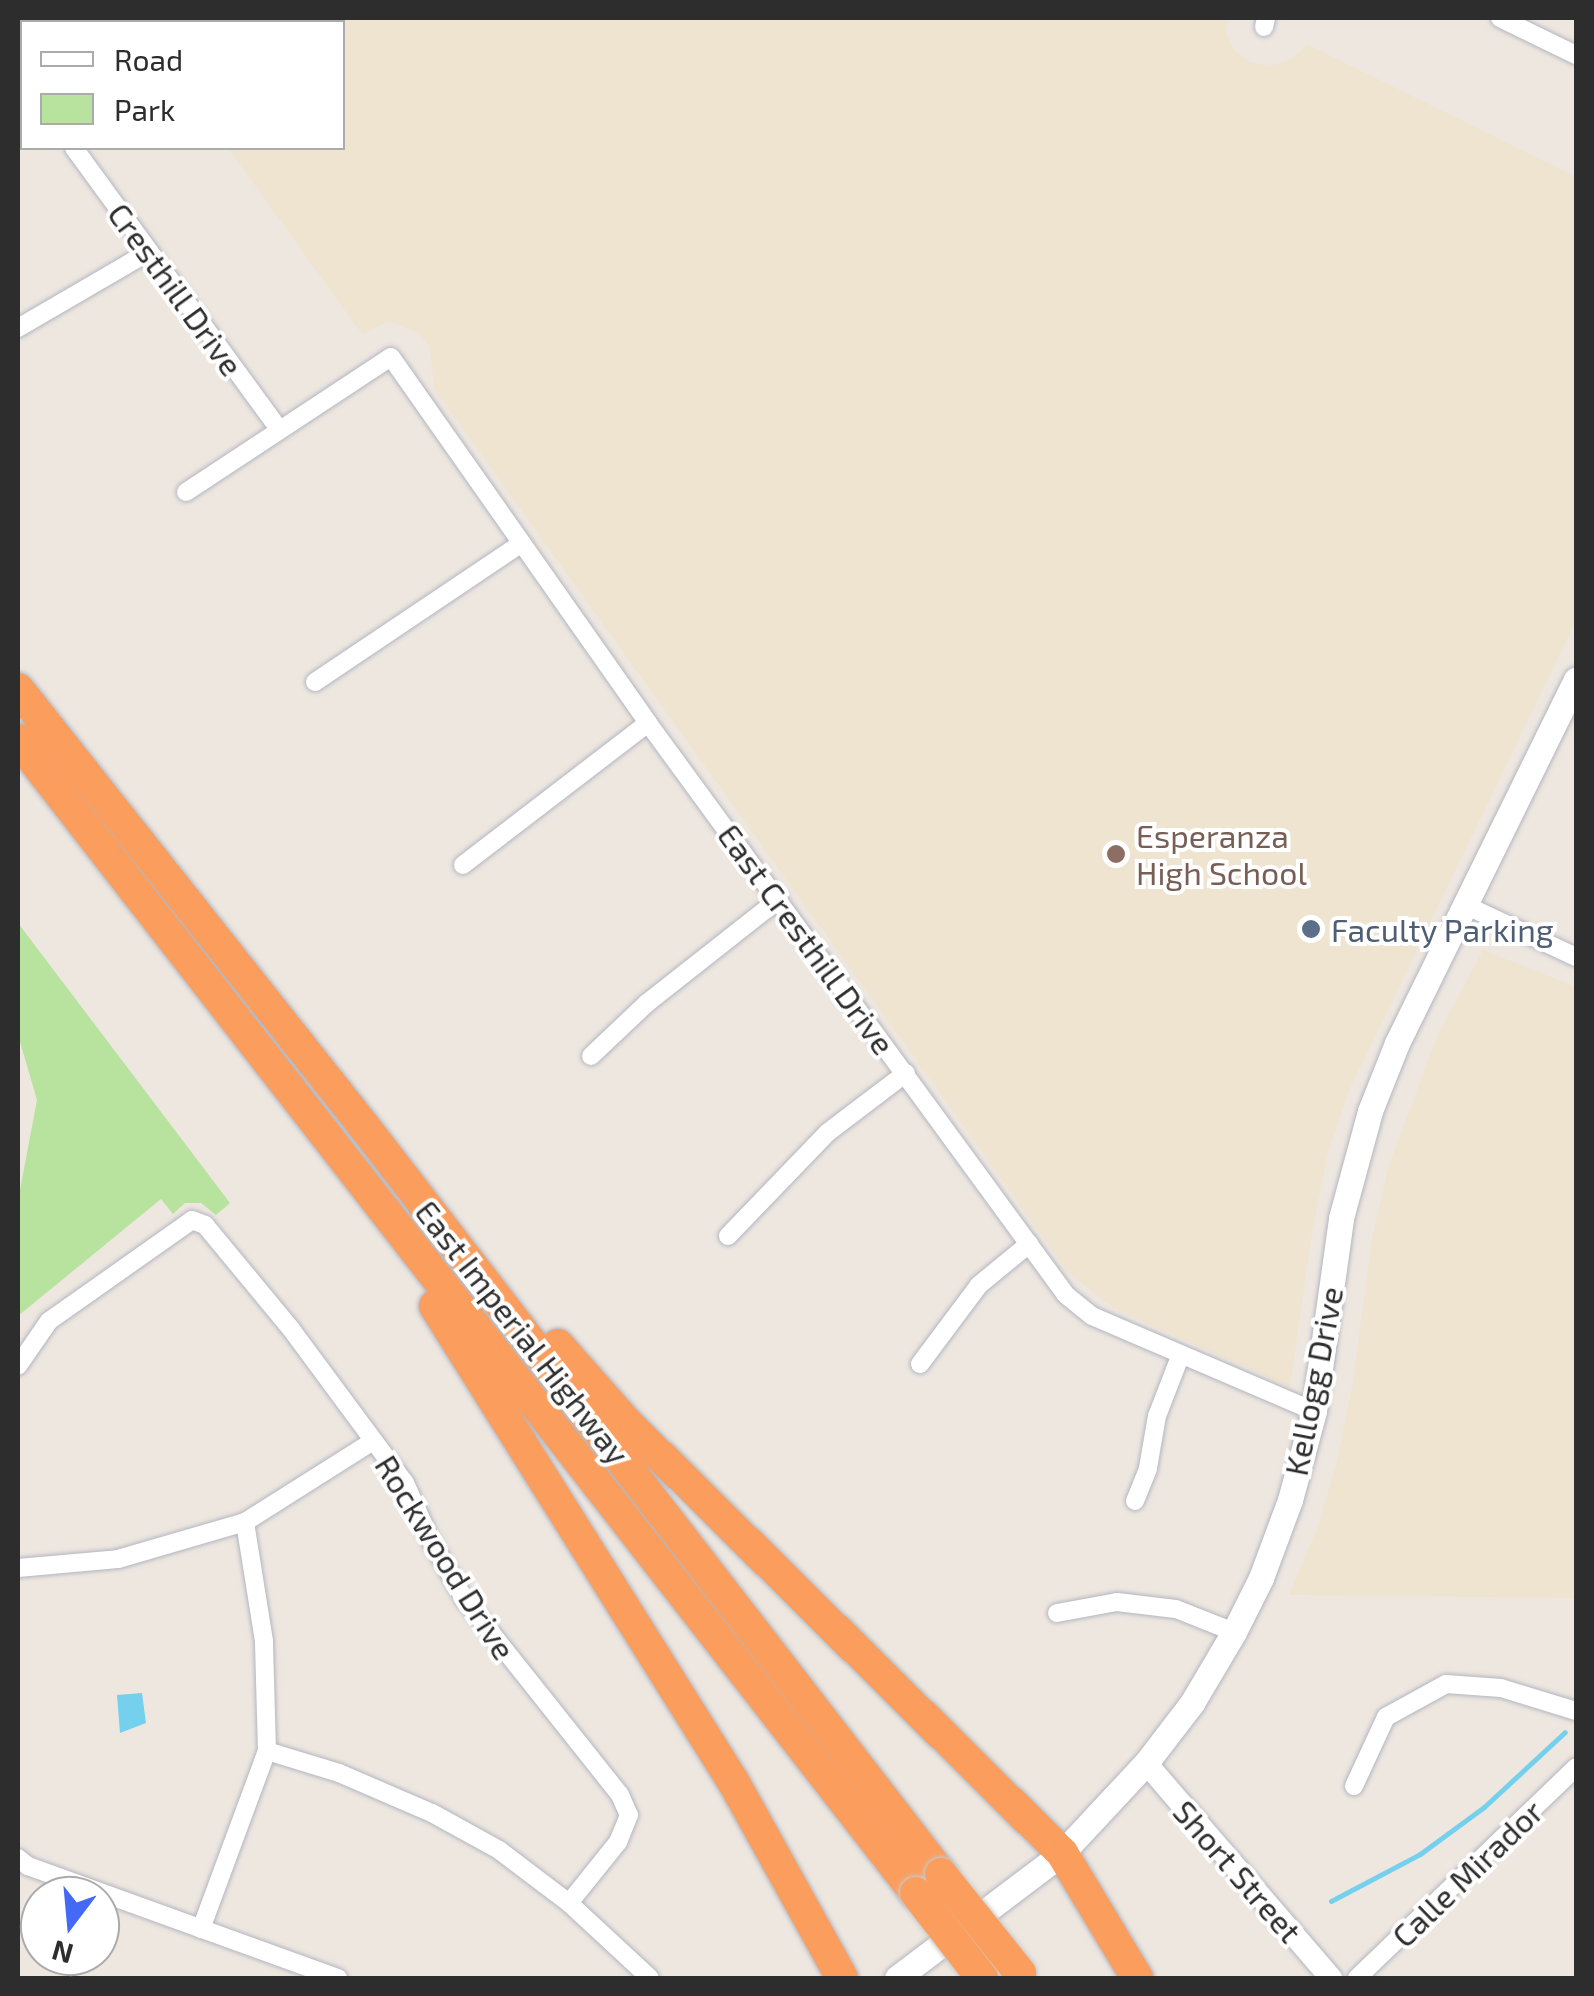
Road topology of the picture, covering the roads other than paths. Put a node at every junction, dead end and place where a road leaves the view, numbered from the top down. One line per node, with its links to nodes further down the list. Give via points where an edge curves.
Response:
1 (1500, 18): 2 (street)
2 (1576, 55)
3 (75, 150): 4 (street, Cresthill Drive)
4 (147, 254): 5 (street); 6 (street, Cresthill Drive)
5 (18, 328)
6 (280, 430): 7 (street); 8 (street, East Cresthill Drive, via 391,357)
7 (186, 492)
8 (522, 542): 10 (street); 12 (street, East Cresthill Drive)
9 (1576, 680): 16 (main road, Kellogg Drive)
10 (315, 682)
11 (18, 689): 20 (highway, East Imperial Highway)
12 (648, 724): 14 (street); 15 (street, East Cresthill Drive)
13 (18, 740): 21 (highway, East Imperial Highway)
14 (463, 865)
15 (779, 899): 18 (street); 19 (street, East Cresthill Drive)
16 (1465, 905): 17 (street); 27 (main road, Kellogg Drive, via 1397,1043 1351,1171)
17 (1576, 957)
18 (591, 1056)
19 (906, 1074): 22 (street, via 827,1134); 23 (street, East Cresthill Drive)
20 (363, 1125): 39 (highway, via 626,1422); 41 (highway, East Imperial Highway)
21 (339, 1154): 41 (highway, East Imperial Highway); 47 (highway, via 734,1783)
22 (728, 1236)
23 (1029, 1244): 24 (street, East Cresthill Drive, via 1066,1295 1092,1316); 25 (street, via 979,1285)
24 (1181, 1354): 27 (street, East Cresthill Drive); 29 (street)
25 (920, 1364)
26 (18, 1366): 28 (street, Rockwood Drive, via 49,1321 192,1220 205,1225 240,1265)
27 (1314, 1411): 33 (main road, Kellogg Drive, via 1290,1500)
28 (373, 1440): 30 (street); 42 (street, Rockwood Drive, via 406,1483 465,1600 620,1795 629,1816 618,1842)
29 (1135, 1502)
30 (244, 1522): 31 (street, via 118,1558); 35 (street, via 264,1641)
31 (18, 1568)
32 (1057, 1613): 33 (street, via 1118,1602 1176,1609)
33 (1234, 1632): 36 (main road, Kellogg Drive)
34 (1576, 1711): 38 (street, via 1501,1688 1446,1684 1386,1717)
35 (267, 1750): 42 (street, via 448,1821); 43 (street)
36 (1146, 1763): 39 (main road, Kellogg Drive); 51 (street, Short Street)
37 (1576, 1767): 52 (street, Calle Mirador)
38 (1354, 1786)
39 (1062, 1854): 48 (main road, Kellogg Drive); 50 (highway)
40 (18, 1858): 43 (street)
41 (928, 1883): 44 (highway, East Imperial Highway, bridge); 49 (highway, East Imperial Highway, bridge)
42 (569, 1903): 46 (street)
43 (201, 1929): 45 (street)
44 (1022, 1976)
45 (338, 1978)
46 (650, 1978)
47 (842, 1978)
48 (897, 1978)
49 (982, 1978)
50 (1137, 1978)
51 (1331, 1978)
52 (1357, 1978)

